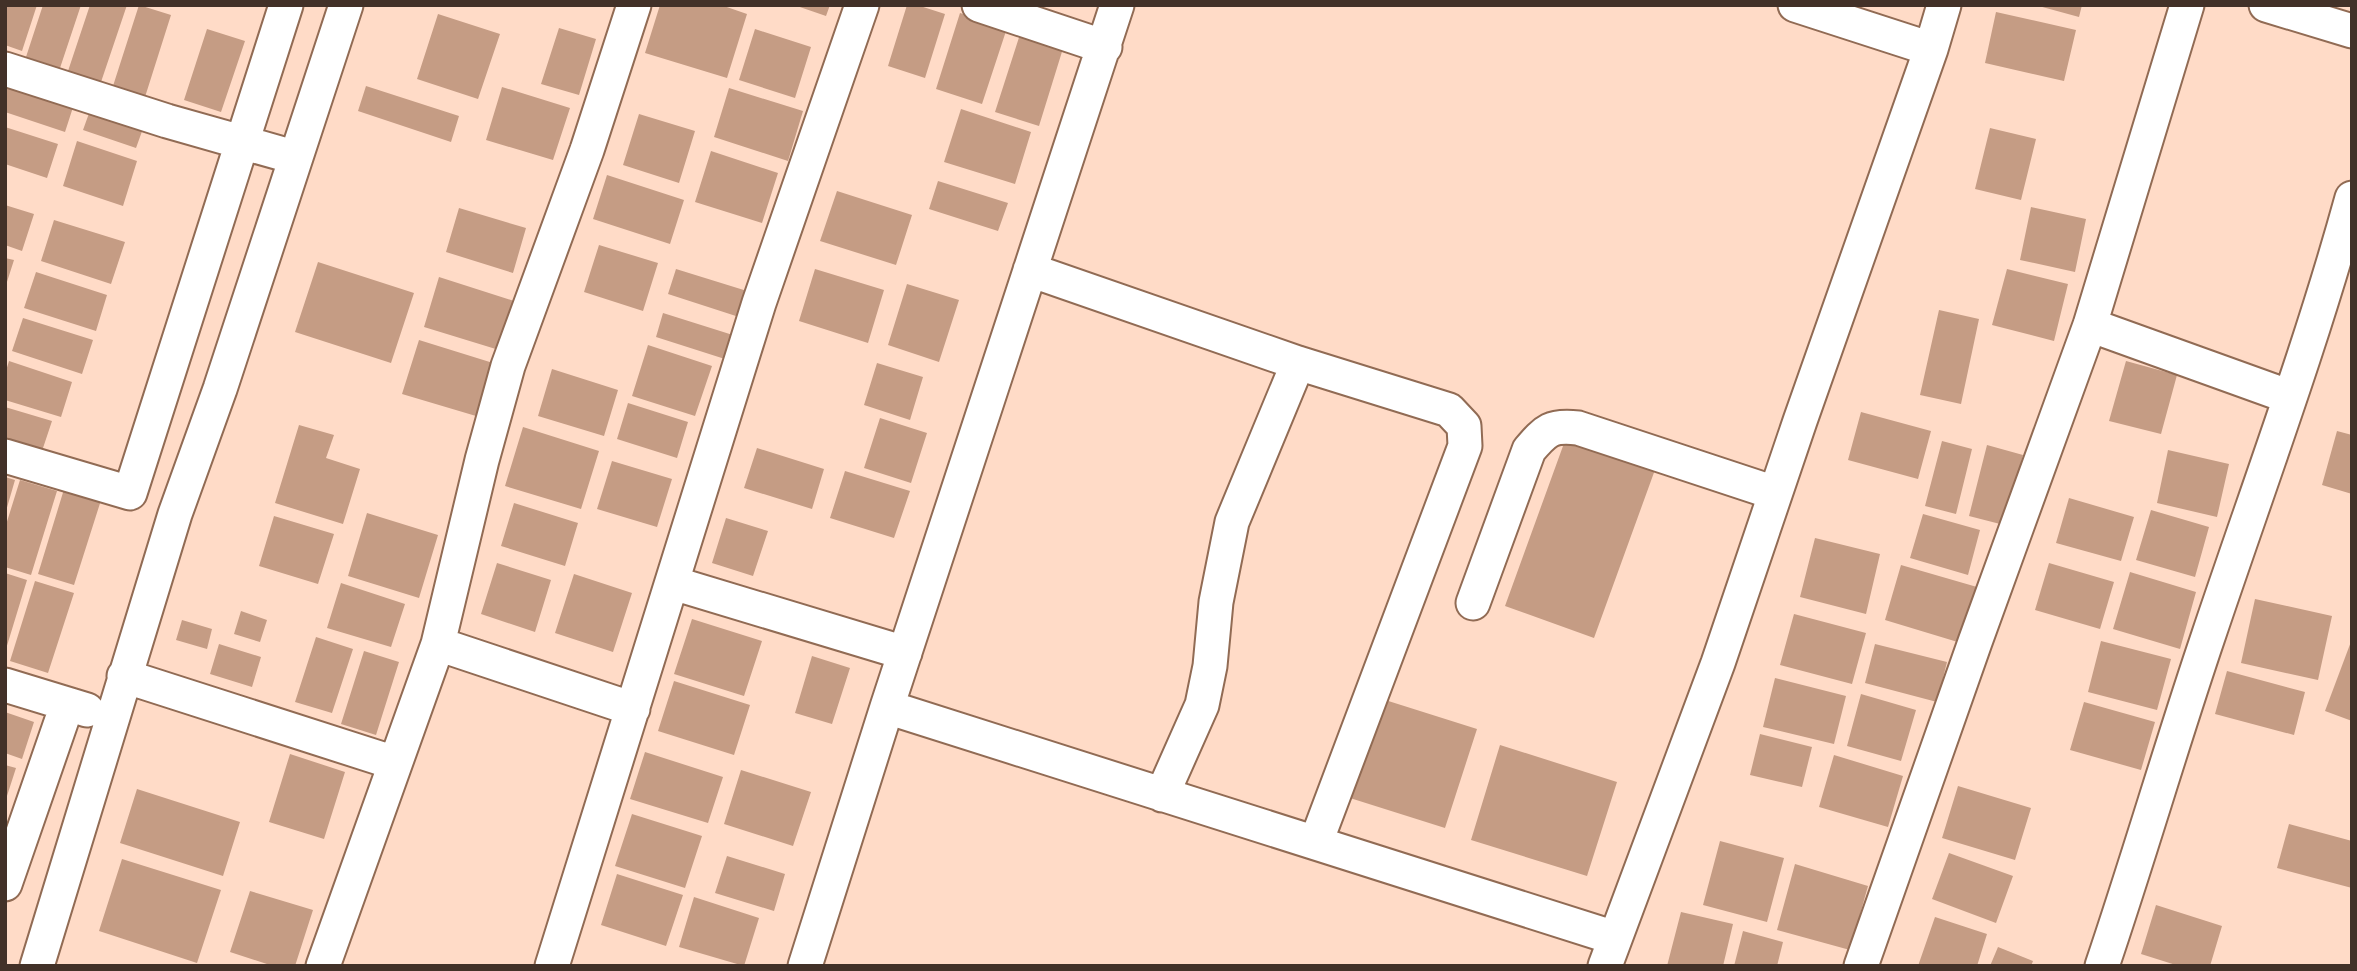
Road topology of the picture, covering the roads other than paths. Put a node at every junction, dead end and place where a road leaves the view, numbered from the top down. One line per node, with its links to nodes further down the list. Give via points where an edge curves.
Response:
1 (286, 5): 15 (street)
2 (345, 5): 16 (street)
3 (634, 5): 27 (street, via 508,366)
4 (862, 5): 25 (street, via 760,303)
5 (979, 5): 12 (street)
6 (1118, 5): 12 (street)
7 (1795, 5): 13 (street)
8 (1944, 5): 13 (street)
9 (2187, 5): 20 (street)
10 (2266, 5): 11 (street)
11 (2352, 31)
12 (1105, 47): 19 (street)
13 (1931, 49): 24 (street)
14 (5, 69): 15 (street)
15 (242, 142): 16 (street); 23 (street, via 130,493)
16 (294, 157): 29 (street)
17 (2352, 198): 18 (street)
18 (2345, 253): 22 (street)
19 (1030, 270): 21 (street); 28 (street)
20 (2091, 325): 22 (street); 44 (street)
21 (1298, 363): 36 (street, via 1232,522 1202,705); 37 (street, via 1449,410 1464,426 1465,446)
22 (2290, 397): 45 (street)
23 (5, 456)
24 (1775, 493): 26 (street, via 1578,428 1545,430 1529,450); 39 (street, via 1718,663)
25 (673, 583): 28 (street); 33 (street)
26 (1473, 603)
27 (438, 644): 33 (street); 35 (street)
28 (905, 653): 32 (street)
29 (124, 676): 34 (street); 35 (street)
30 (5, 685): 31 (street)
31 (67, 705): 34 (street); 38 (street)
32 (887, 707): 36 (street); 43 (street)
33 (633, 709): 42 (street)
34 (112, 717): 40 (street)
35 (395, 763): 41 (street)
36 (1162, 795): 37 (street)
37 (1316, 842): 39 (street)
38 (5, 884)
39 (1610, 952)
40 (37, 966)
41 (324, 966)
42 (552, 966)
43 (805, 966)
44 (1861, 966)
45 (2102, 966)

